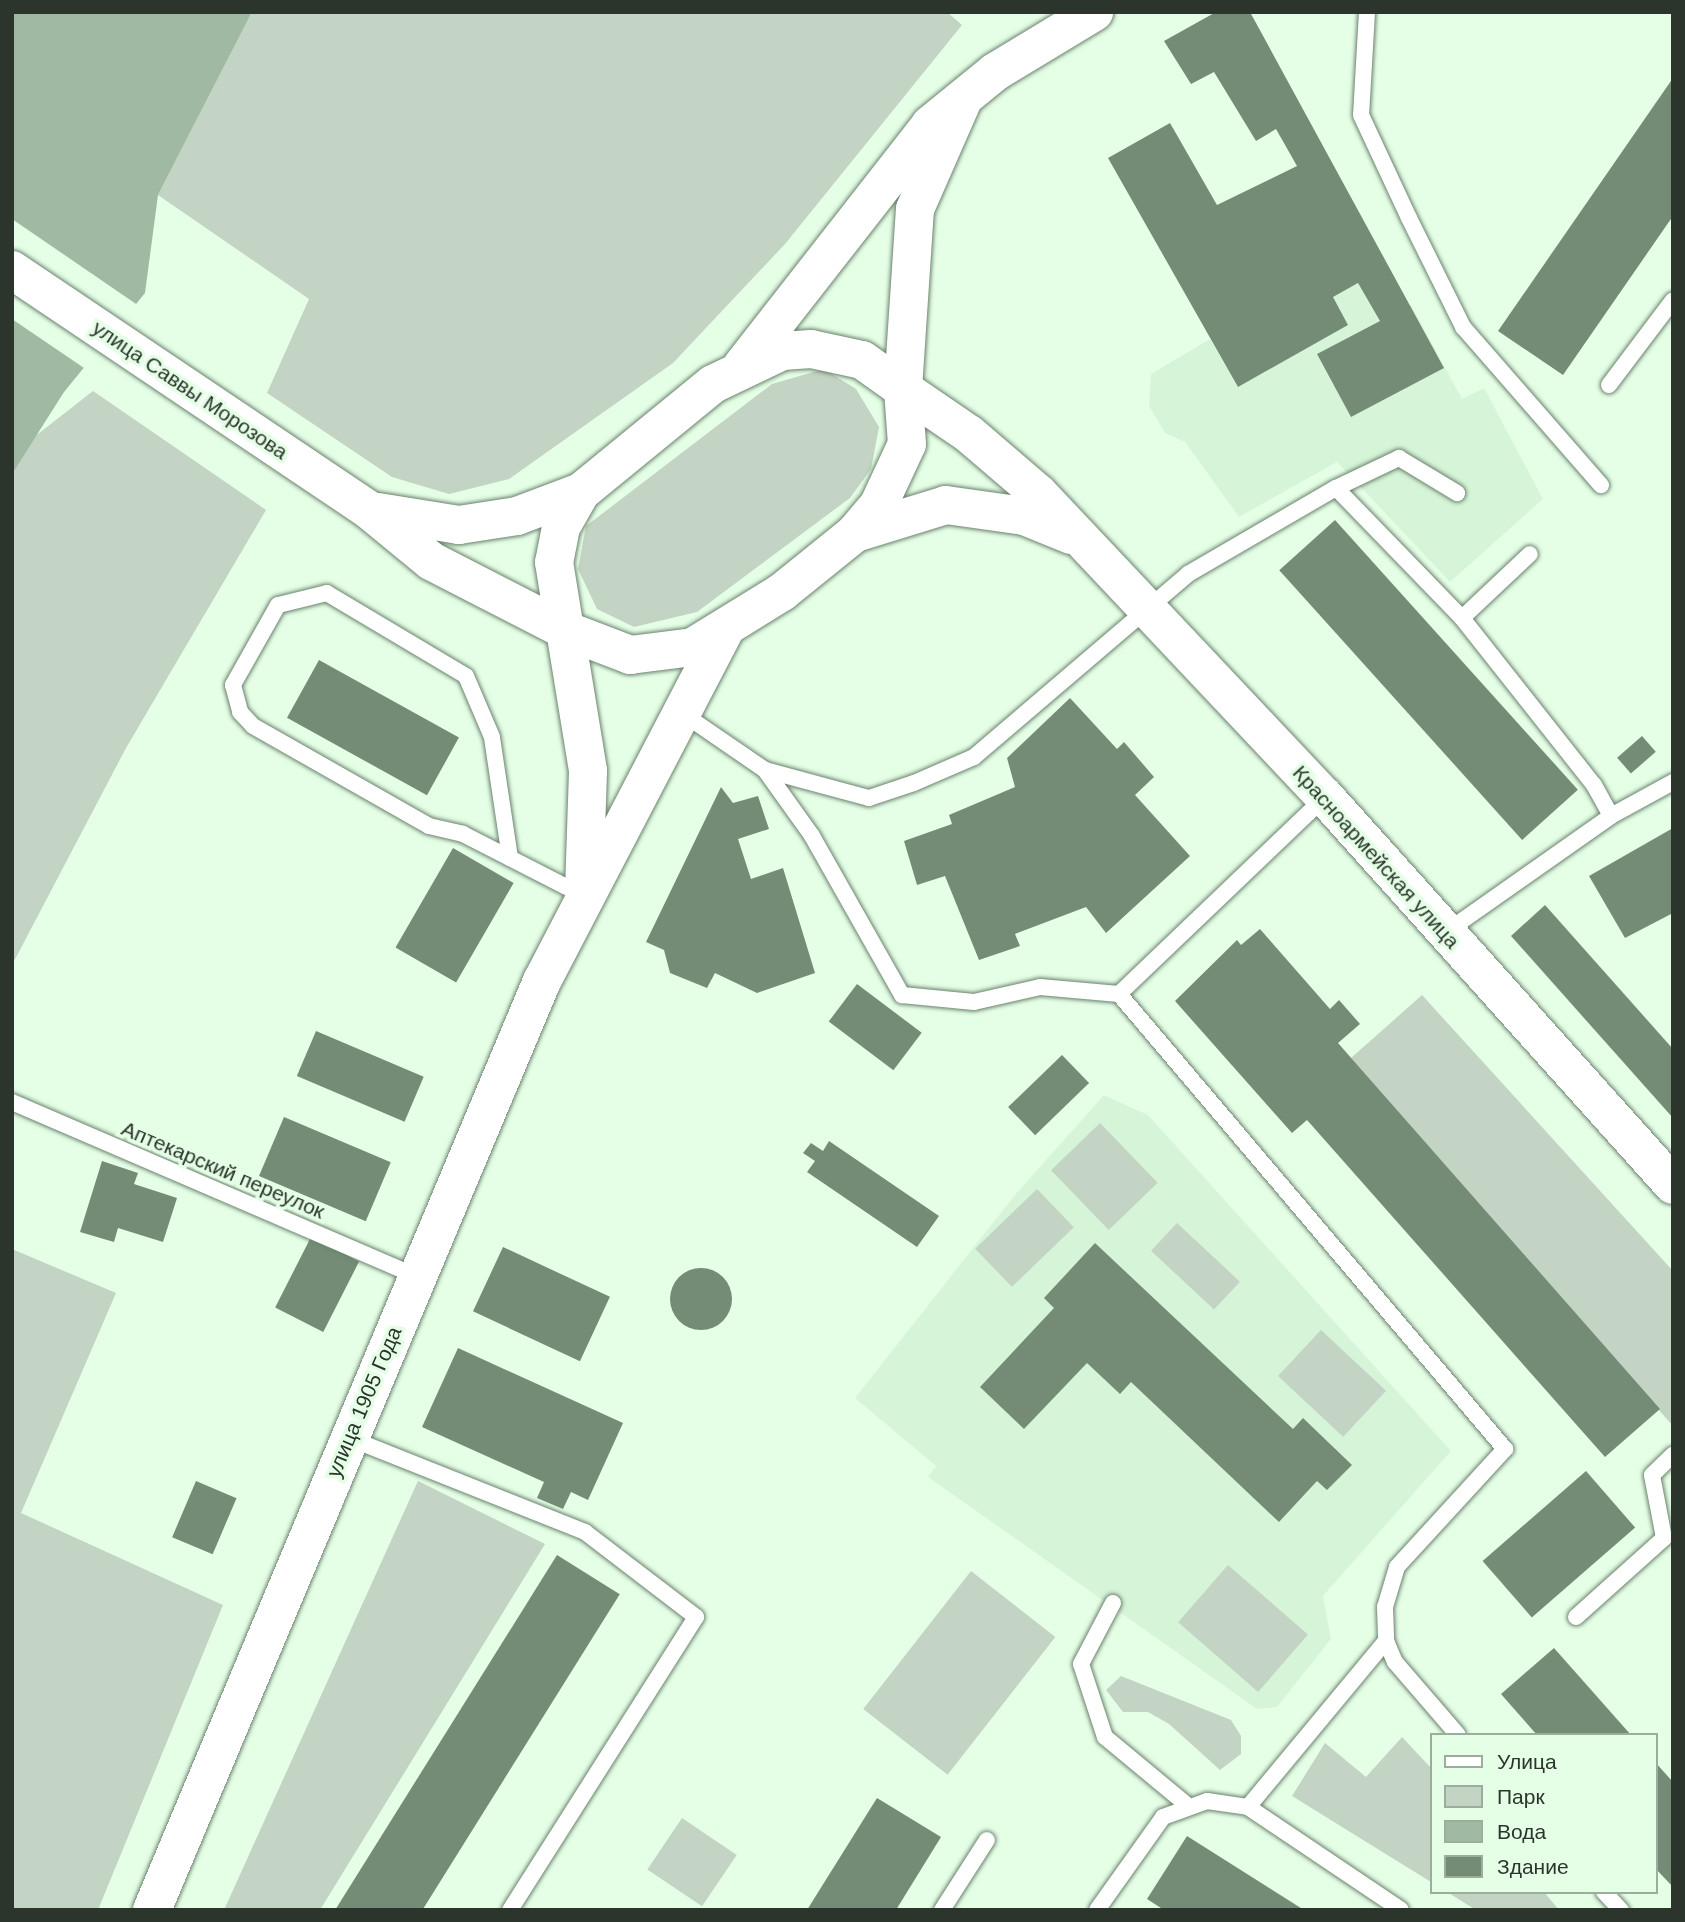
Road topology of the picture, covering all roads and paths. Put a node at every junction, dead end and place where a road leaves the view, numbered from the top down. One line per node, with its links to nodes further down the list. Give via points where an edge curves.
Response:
1 (1094, 12): 3 (street, via 995,72)
2 (1367, 12): 9 (lane, via 1361,115 1409,218 1463,327)
3 (962, 102): 6 (street, via 930,125); 8 (street, via 915,209)
4 (12, 270): 13 (street, улица Саввы Морозова)
5 (1673, 300): 7 (lane)
6 (742, 366): 8 (street, Красноармейская улица, via 782,351 839,351); 11 (street)
7 (1609, 385)
8 (903, 389): 14 (street, via 907,443 891,486); 15 (street, Красноармейская улица, via 1007,463)
9 (1601, 485)
10 (1336, 488): 12 (lane, via 1399,458); 17 (lane, via 1188,574); 18 (lane)
11 (581, 492): 13 (street, улица Саввы Морозова, via 517,516 459,525); 19 (street, via 561,527 554,562)
12 (1457, 493)
13 (369, 510): 19 (street, улица Саввы Морозова, via 468,584)
14 (855, 533): 15 (street, via 946,505 1024,516); 20 (street)
15 (1073, 536): 17 (street, Красноармейская улица)
16 (1530, 554): 18 (lane)
17 (1146, 610): 22 (lane, via 974,757 914,783 869,798); 24 (street, Красноармейская улица)
18 (1462, 618): 25 (lane, via 1594,785)
19 (565, 630): 20 (street, улица Саввы Морозова, via 606,649 655,656); 27 (street, via 590,795)
20 (724, 632): 21 (street, улица 1905 Года)
21 (682, 713): 22 (lane); 27 (street, улица 1905 Года)
22 (765, 770): 29 (lane, via 812,836 902,995 974,1002 1040,988)
23 (1673, 782): 25 (lane)
24 (1325, 797): 28 (street, Красноармейская улица); 29 (lane)
25 (1611, 816): 28 (lane)
26 (510, 858): 26 (lane, via 463,834 429,826 253,726 240,712 236,678 278,605 327,593 466,676 492,737); 27 (lane)
27 (584, 897): 32 (street, улица 1905 Года)
28 (1444, 933): 31 (street, Красноармейская улица)
29 (1119, 994): 37 (lane, via 1505,1449 1397,1567 1385,1607)
30 (12, 1102): 32 (lane, Аптекарский переулок)
31 (1673, 1185)
32 (418, 1277): 33 (street, улица 1905 Года)
33 (349, 1438): 43 (street, улица 1905 Года); 44 (lane, via 585,1532 696,1617)
34 (1673, 1455): 36 (lane, via 1652,1475 1664,1538)
35 (1112, 1603): 39 (lane, via 1082,1664 1105,1737)
36 (1576, 1616)
37 (1386, 1641): 38 (lane, via 1395,1662); 40 (lane)
38 (1456, 1733)
39 (1187, 1805): 40 (lane); 46 (lane, via 1163,1817 1141,1842)
40 (1248, 1807): 47 (lane)
41 (988, 1840): 45 (lane)
42 (1606, 1894): 48 (lane)
43 (152, 1910)
44 (510, 1910)
45 (942, 1910)
46 (1097, 1910)
47 (1401, 1910)
48 (1621, 1910)

